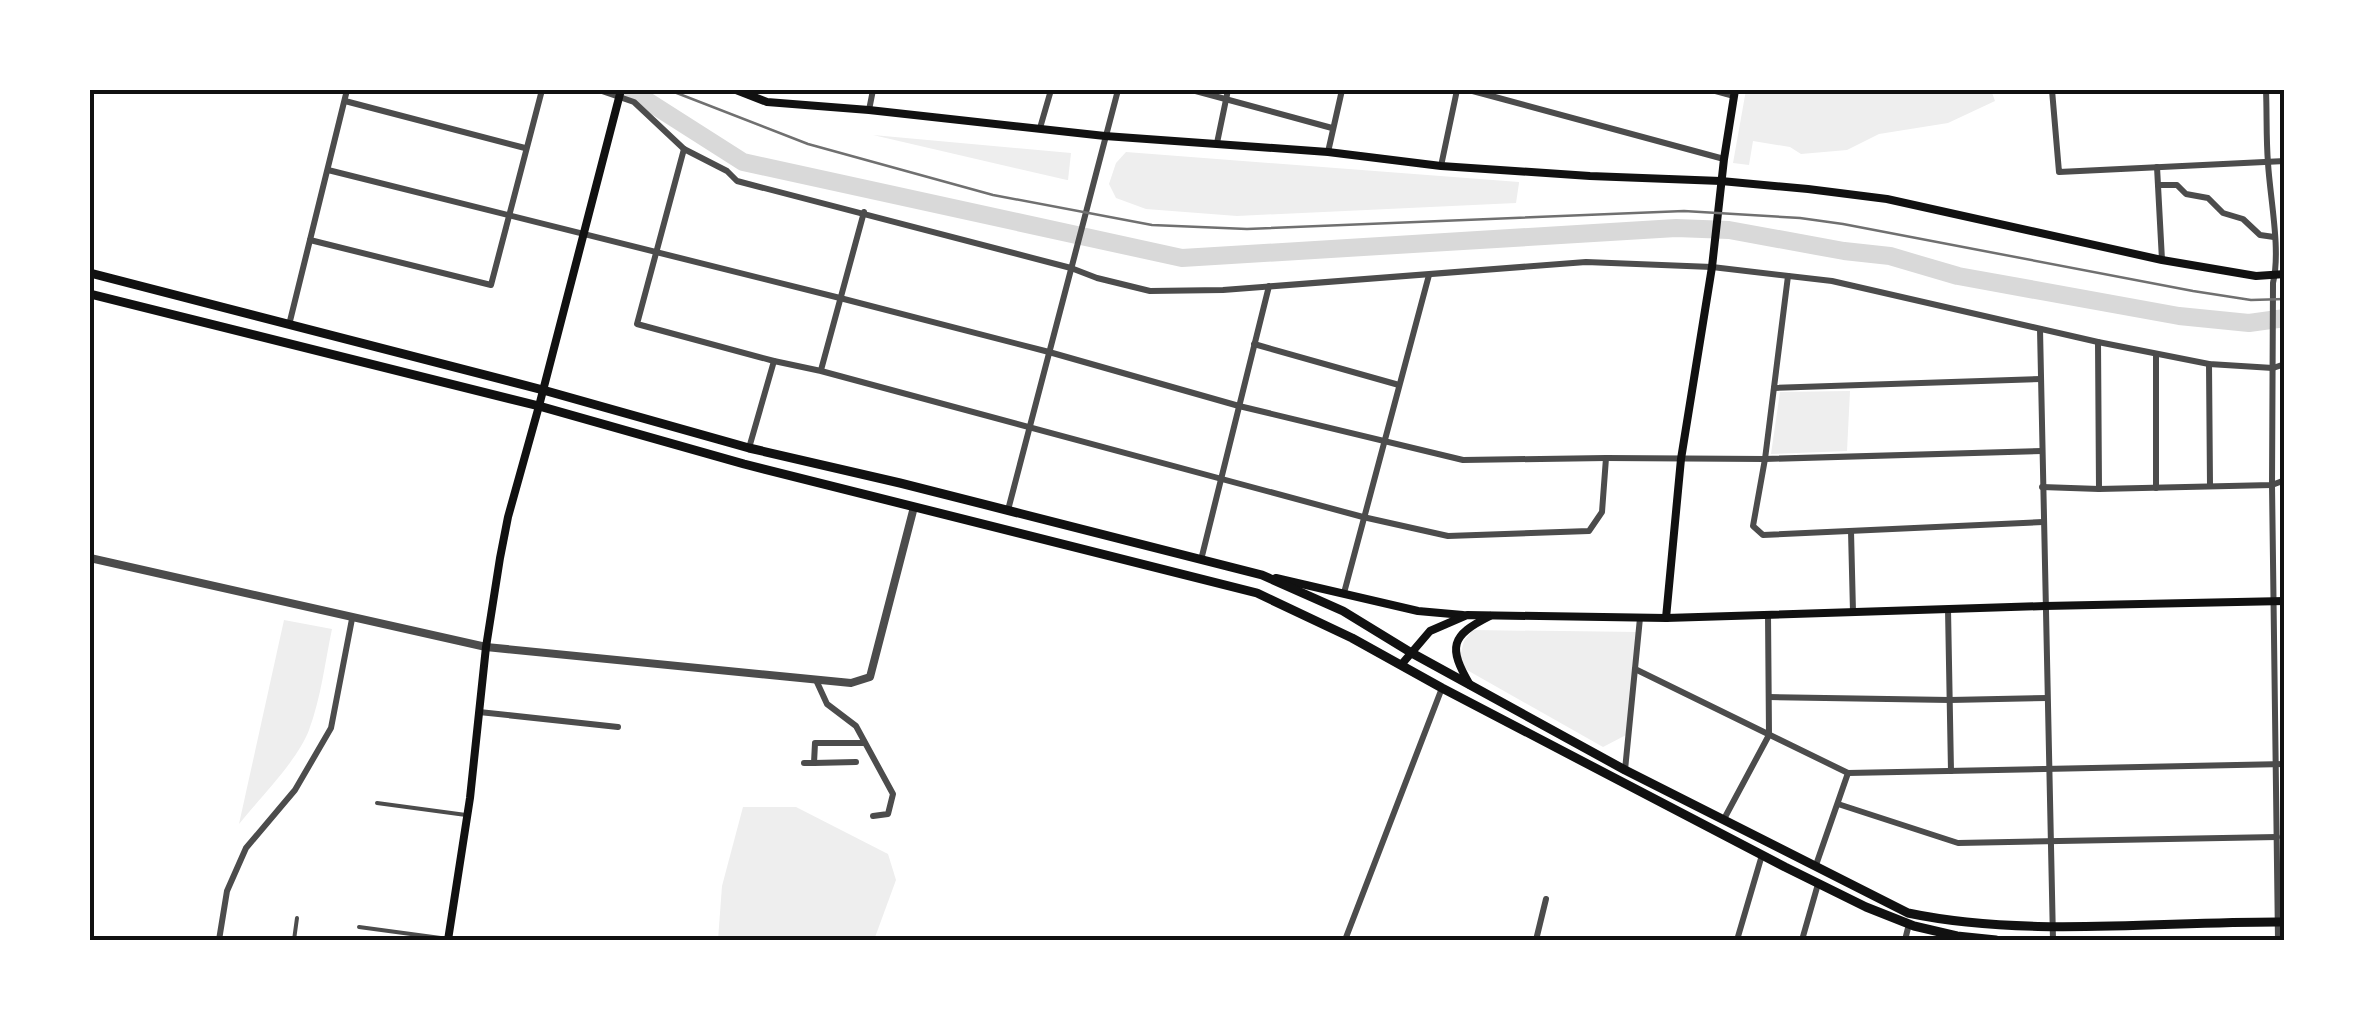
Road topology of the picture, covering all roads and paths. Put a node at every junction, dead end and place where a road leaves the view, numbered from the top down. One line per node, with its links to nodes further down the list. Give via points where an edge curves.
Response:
1 (347, 90): 19 (street)
2 (542, 90): 25 (street)
3 (598, 90): 17 (street)
4 (736, 90): 20 (main road, via 768,102)
5 (872, 90): 20 (street)
6 (1050, 90): 21 (street)
7 (1118, 90): 23 (street)
8 (1192, 90): 18 (street)
9 (1228, 90): 18 (street)
10 (1342, 90): 22 (street)
11 (1457, 90): 31 (street)
12 (1469, 90): 28 (street)
13 (1712, 90): 16 (street)
14 (2052, 90): 32 (street, via 2060,172)
15 (2266, 90): 29 (street)
16 (1734, 93): 28 (main road)
17 (620, 95): 26 (street); 38 (main road)
18 (1225, 100): 22 (street); 24 (street)
19 (345, 101): 25 (street); 33 (street)
20 (869, 110): 21 (main road)
21 (1040, 128): 23 (main road)
22 (1332, 128): 27 (street)
23 (1105, 136): 24 (main road); 44 (street)
24 (1216, 143): 27 (main road)
25 (526, 148): 37 (street)
26 (684, 149): 36 (street, via 737,181); 41 (street)
27 (1328, 152): 31 (main road)
28 (1724, 159): 34 (main road)
29 (2268, 161): 30 (street); 32 (street); 39 (street)
30 (2285, 161)
31 (1441, 166): 34 (main road)
32 (2157, 166): 35 (street)
33 (328, 170): 37 (street); 40 (street)
34 (1721, 181): 42 (main road, via 1887,199); 43 (main road)
35 (2158, 185): 39 (street, via 2208,198 2260,236); 42 (street)
36 (864, 212): 44 (street); 51 (street)
37 (508, 214): 38 (street); 40 (street, via 490,285)
38 (584, 234): 41 (street); 66 (main road)
39 (2274, 237): 48 (street)
40 (310, 240): 52 (street)
41 (656, 252): 51 (street); 58 (street, via 638,324)
42 (2162, 260): 48 (main road)
43 (1712, 263): 46 (street, via 1586,262); 47 (street); 75 (main road)
44 (1070, 268): 49 (street, via 1150,292); 56 (street)
45 (90, 273): 52 (main road)
46 (1429, 274): 49 (street); 64 (street)
47 (1788, 276): 53 (street); 65 (street)
48 (2278, 277): 61 (street)
49 (1268, 286): 55 (street)
50 (90, 294): 67 (main road)
51 (840, 298): 56 (street); 62 (street)
52 (288, 325): 66 (main road)
53 (2040, 329): 54 (street); 63 (street)
54 (2098, 342): 57 (street); 82 (street)
55 (1254, 344): 64 (street); 68 (street)
56 (1049, 352): 68 (street); 69 (street)
57 (2156, 356): 59 (street); 81 (street)
58 (774, 360): 62 (street); 71 (street)
59 (2209, 364): 61 (street); 79 (street)
60 (2285, 364): 61 (street)
61 (2273, 368): 78 (street)
62 (821, 370): 69 (street)
63 (2041, 379): 65 (street); 72 (street)
64 (1400, 385): 70 (street)
65 (1774, 388): 74 (street)
66 (543, 390): 67 (main road); 71 (main road)
67 (539, 406): 83 (main road); 105 (main road, via 508,516)
68 (1239, 406): 70 (street); 76 (street)
69 (1028, 427): 76 (street); 84 (street)
70 (1385, 440): 73 (street, via 1462,460); 85 (street)
71 (749, 448): 84 (main road)
72 (2042, 451): 74 (street); 80 (street)
73 (1606, 458): 75 (street); 85 (street, via 1602,512 1589,531 1448,536)
74 (1764, 458): 75 (street); 87 (street, via 1753,526 1763,535)
75 (1681, 459): 104 (main road)
76 (1221, 478): 85 (street); 89 (street)
77 (2285, 480): 78 (street)
78 (2272, 485): 79 (street); 92 (street)
79 (2210, 486): 81 (street)
80 (2042, 487): 82 (street); 86 (street)
81 (2156, 488): 82 (street)
82 (2099, 489)
83 (914, 507): 107 (main road, via 1257,593); 109 (street, via 870,677)
84 (1007, 512): 89 (main road)
85 (1363, 517): 93 (street)
86 (2043, 522): 87 (street); 96 (street)
87 (1851, 531): 98 (street)
88 (90, 558): 102 (street)
89 (1201, 560): 90 (main road)
90 (1262, 575): 93 (main road); 106 (main road, via 1343,610)
91 (2285, 576): 92 (street)
92 (2273, 581): 94 (street)
93 (1344, 593): 100 (main road, via 1418,612)
94 (2274, 601): 95 (main road); 96 (main road); 112 (street)
95 (2285, 601)
96 (2045, 606): 97 (main road); 115 (street)
97 (1948, 609): 98 (main road); 116 (street)
98 (1853, 612): 99 (main road)
99 (1768, 614): 104 (main road); 114 (street)
100 (1467, 615): 101 (main road); 106 (main road, via 1430,631)
101 (1491, 615): 103 (main road); 110 (main road, via 1466,628 1456,644)
102 (352, 618): 105 (street); 145 (street, via 331,728 304,776 246,848 227,891)
103 (1640, 618): 104 (main road); 108 (street)
104 (1666, 618)
105 (486, 647): 109 (street); 117 (main road)
106 (1410, 652): 107 (main road); 110 (main road)
107 (1401, 665): 111 (main road)
108 (1634, 669): 119 (street); 126 (street)
109 (816, 680): 120 (street, via 827,704 856,726)
110 (1470, 685): 126 (main road)
111 (1442, 688): 136 (main road); 148 (street)
112 (2275, 694): 113 (street); 124 (street)
113 (2285, 694)
114 (1769, 697): 116 (street); 119 (street)
115 (2047, 698): 116 (street); 125 (street)
116 (1950, 700): 127 (street)
117 (479, 712): 118 (street); 131 (main road)
118 (618, 727)
119 (1769, 735): 128 (street); 133 (street)
120 (864, 743): 121 (street, via 815,742); 132 (street, via 893,794 888,814)
121 (814, 762): 122 (street); 123 (street)
122 (856, 762)
123 (804, 763)
124 (2280, 764): 125 (street); 134 (street)
125 (2049, 769): 127 (street); 135 (street)
126 (1625, 770): 133 (main road)
127 (1951, 771): 128 (street)
128 (1848, 773): 130 (street)
129 (377, 804): 131 (street)
130 (1838, 804): 135 (street, via 1958,844); 137 (street)
131 (467, 815): 147 (main road)
132 (873, 816)
133 (1724, 818): 137 (main road)
134 (2277, 838): 135 (street); 141 (street)
135 (2050, 842): 143 (street)
136 (1762, 855): 138 (main road); 150 (street)
137 (1816, 865): 143 (main road, via 1908,912)
138 (1818, 884): 142 (main road); 151 (street)
139 (1546, 899): 149 (street)
140 (296, 918): 146 (street)
141 (2281, 922): 143 (main road); 155 (street)
142 (1909, 924): 152 (street); 153 (main road)
143 (2053, 926): 154 (street)
144 (359, 927): 147 (street)
145 (219, 940)
146 (294, 940)
147 (448, 940)
148 (1344, 940)
149 (1536, 940)
150 (1738, 940)
151 (1802, 940)
152 (1905, 940)
153 (1996, 940)
154 (2053, 940)
155 (2278, 940)

